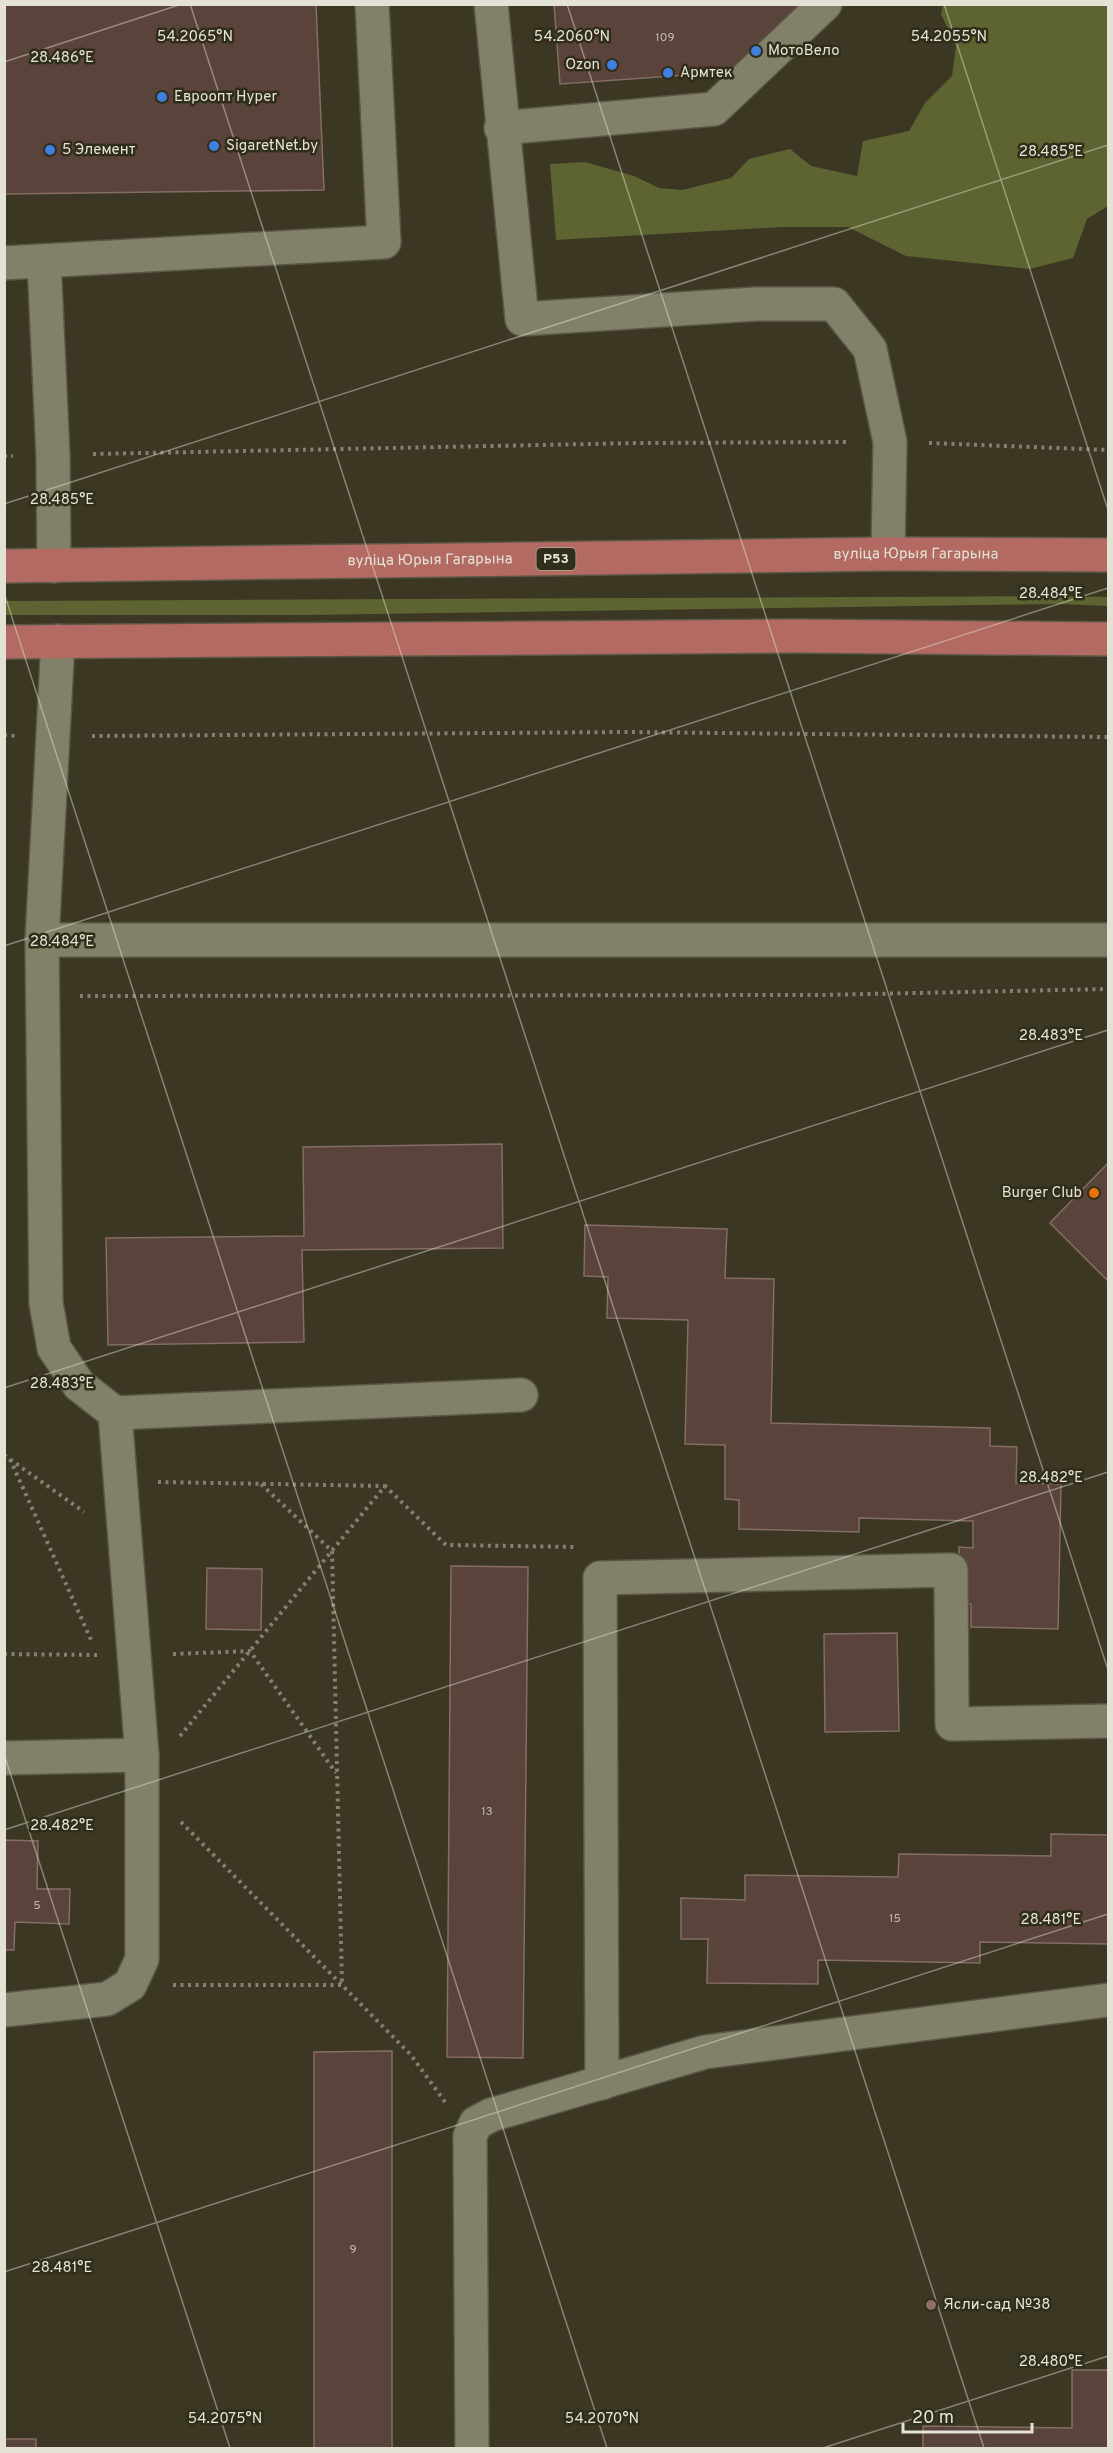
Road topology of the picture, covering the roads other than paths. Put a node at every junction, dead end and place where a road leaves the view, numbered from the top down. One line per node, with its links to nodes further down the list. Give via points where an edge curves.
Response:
1 (372, 4): 5 (lane, via 384,242)
2 (491, 4): 4 (lane)
3 (825, 4): 4 (lane, via 714,109)
4 (501, 128): 7 (lane, via 522,319 756,304 834,304 870,349 890,442)
5 (44, 261): 6 (lane); 10 (lane)
6 (4, 263)
7 (888, 554): 8 (main road, вуліца Юрыя Гагарына / Р53); 10 (main road, вуліца Юрыя Гагарына / Р53)
8 (1108, 555)
9 (4, 566): 10 (main road, вуліца Юрыя Гагарына / Р53)
10 (54, 566)
11 (1108, 639): 12 (main road, via 797,636)
12 (58, 641): 13 (main road); 14 (lane)
13 (4, 642)
14 (42, 940): 15 (lane); 17 (lane, via 46,1303 54,1348 79,1385)
15 (1108, 940)
16 (521, 1395): 17 (lane)
17 (116, 1413): 20 (lane)
18 (1108, 1721): 23 (lane, via 952,1724 951,1570 600,1578)
19 (4, 1758): 20 (lane)
20 (142, 1769): 22 (lane, via 142,1959 130,1985 107,1999)
21 (1108, 2000): 23 (lane, via 705,2052)
22 (4, 2010)
23 (602, 2083): 24 (lane, via 491,2115 476,2123 470,2136)
24 (471, 2448)

